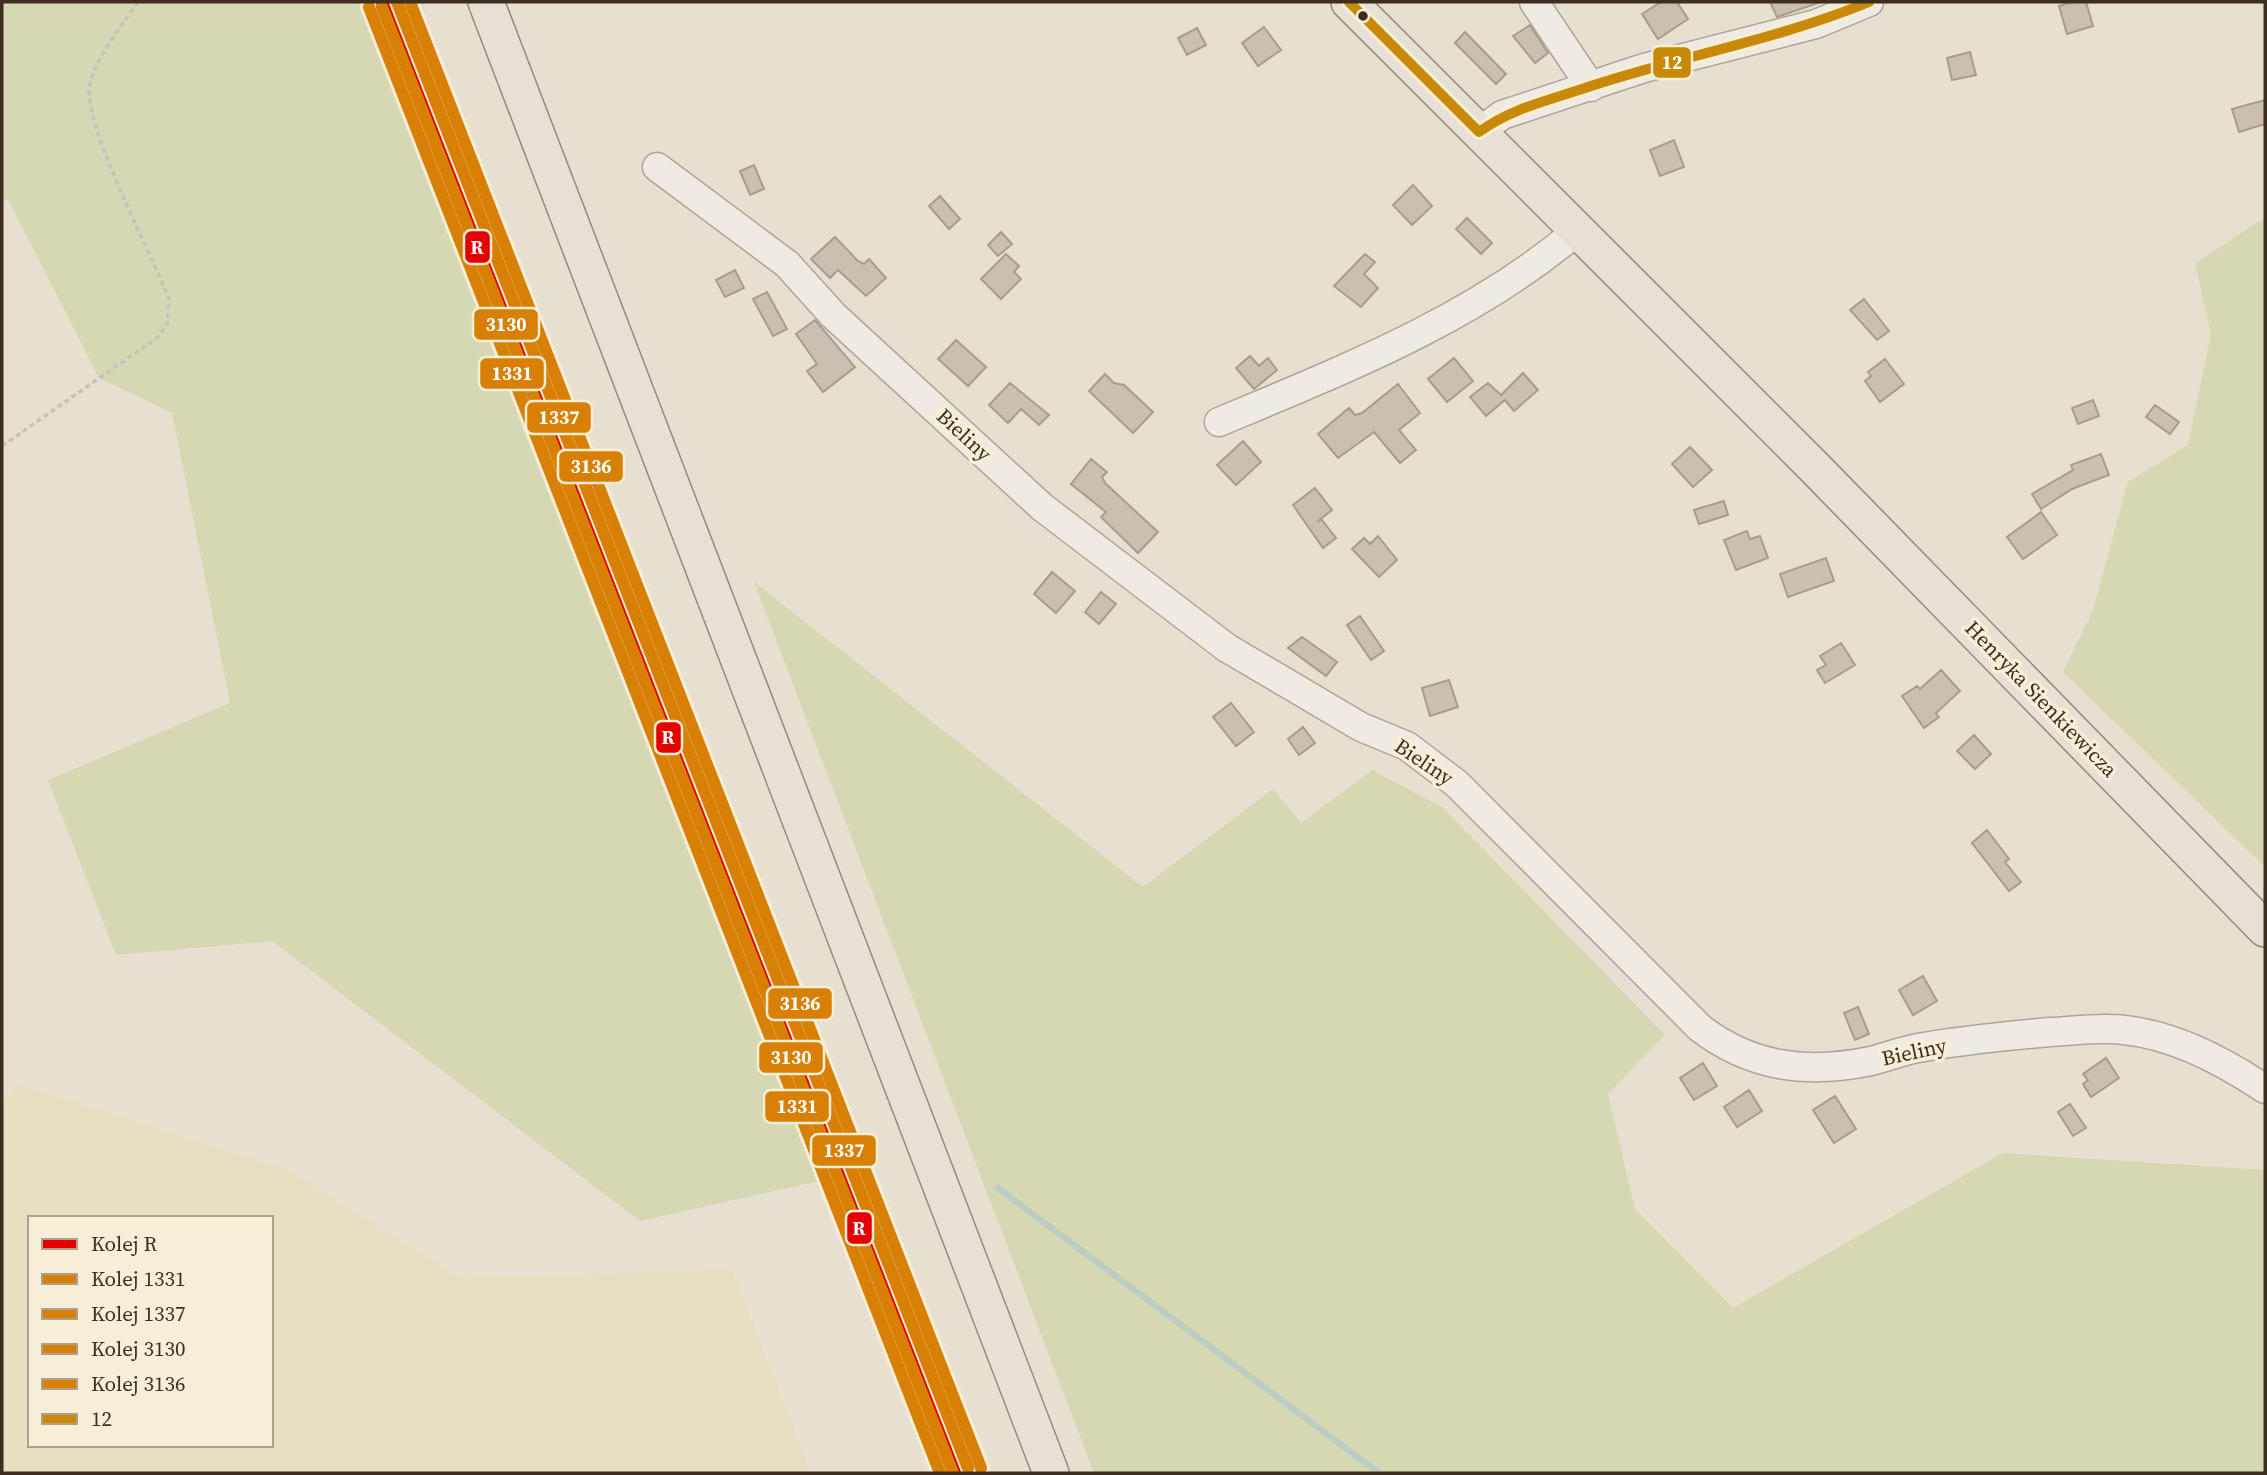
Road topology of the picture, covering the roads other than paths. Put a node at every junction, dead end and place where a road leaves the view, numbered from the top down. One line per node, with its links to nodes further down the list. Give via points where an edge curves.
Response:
1 (485, 2): 12 (main road)
2 (1349, 2): 6 (main road, Henryka Sienkiewicza)
3 (1534, 2): 5 (street)
4 (1868, 2): 5 (street, via 1816,24 1644,68)
5 (1591, 87): 6 (street, via 1502,115)
6 (1479, 132): 8 (main road, Henryka Sienkiewicza)
7 (657, 167): 11 (street, Bieliny, via 786,264 843,324 1053,516 1227,648 1361,727 1407,746 1457,784 1700,1028 1725,1047 1749,1058 1808,1068 2015,1035 2124,1030 2167,1040 2231,1066)
8 (1577, 230): 9 (street, via 1535,267 1378,355); 10 (main road, Henryka Sienkiewicza)
9 (1219, 422)
10 (2265, 929)
11 (2265, 1089)
12 (1051, 1473)

